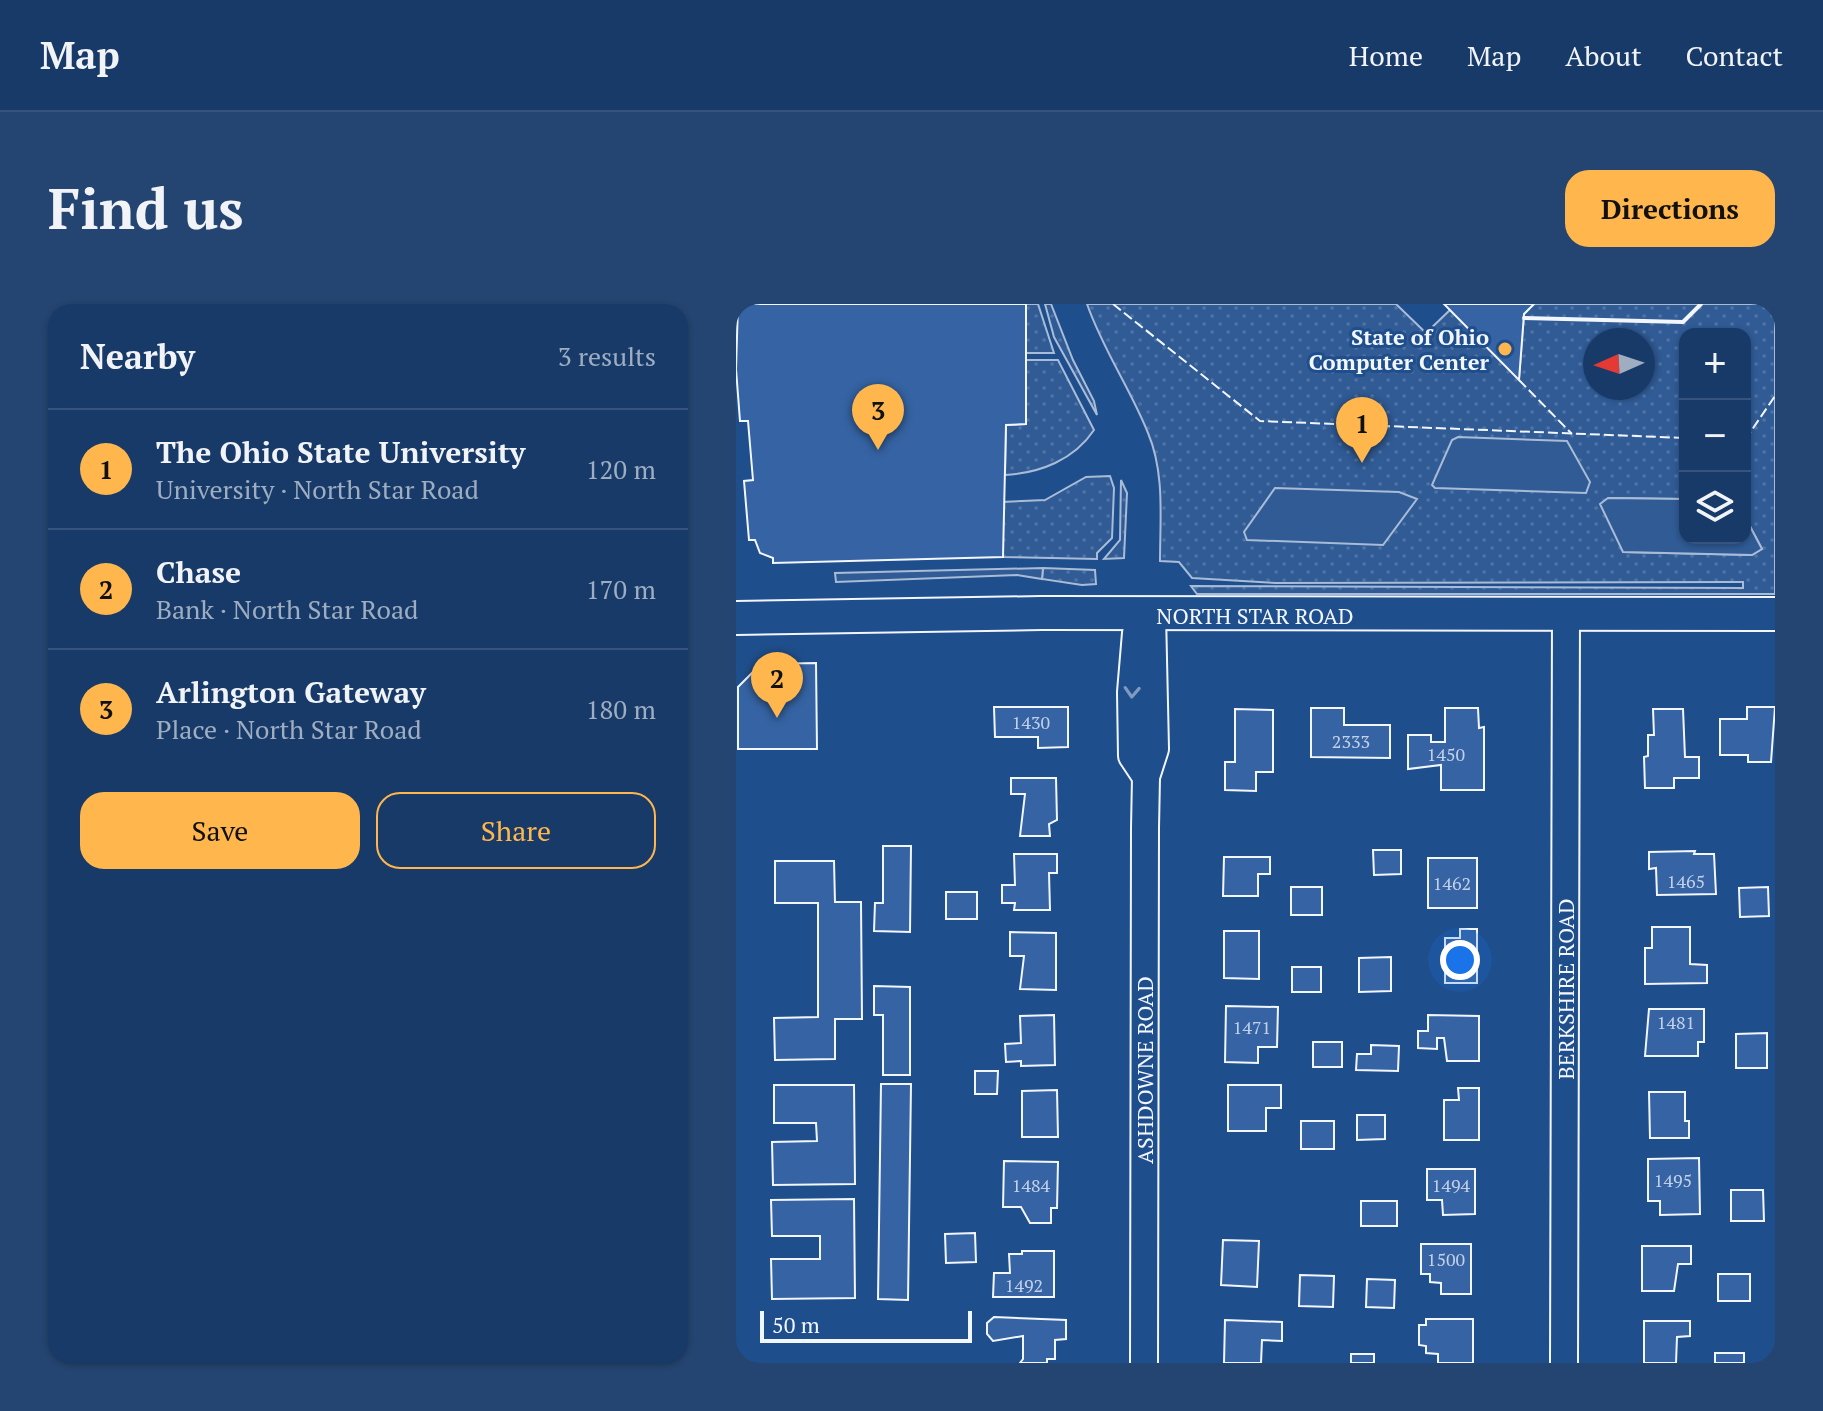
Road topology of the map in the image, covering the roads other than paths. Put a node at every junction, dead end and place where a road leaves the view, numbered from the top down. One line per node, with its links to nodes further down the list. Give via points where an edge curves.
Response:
1 (1144, 614): 3 (street, NORTH STAR ROAD); 4 (street, NORTH STAR ROAD); 5 (street, ASHDOWNE ROAD, via 1131,692 1132,756 1146,777)
2 (1775, 614): 3 (street, NORTH STAR ROAD)
3 (1566, 615): 6 (street, BERKSHIRE ROAD)
4 (736, 618)
5 (1144, 1363)
6 (1564, 1363)

